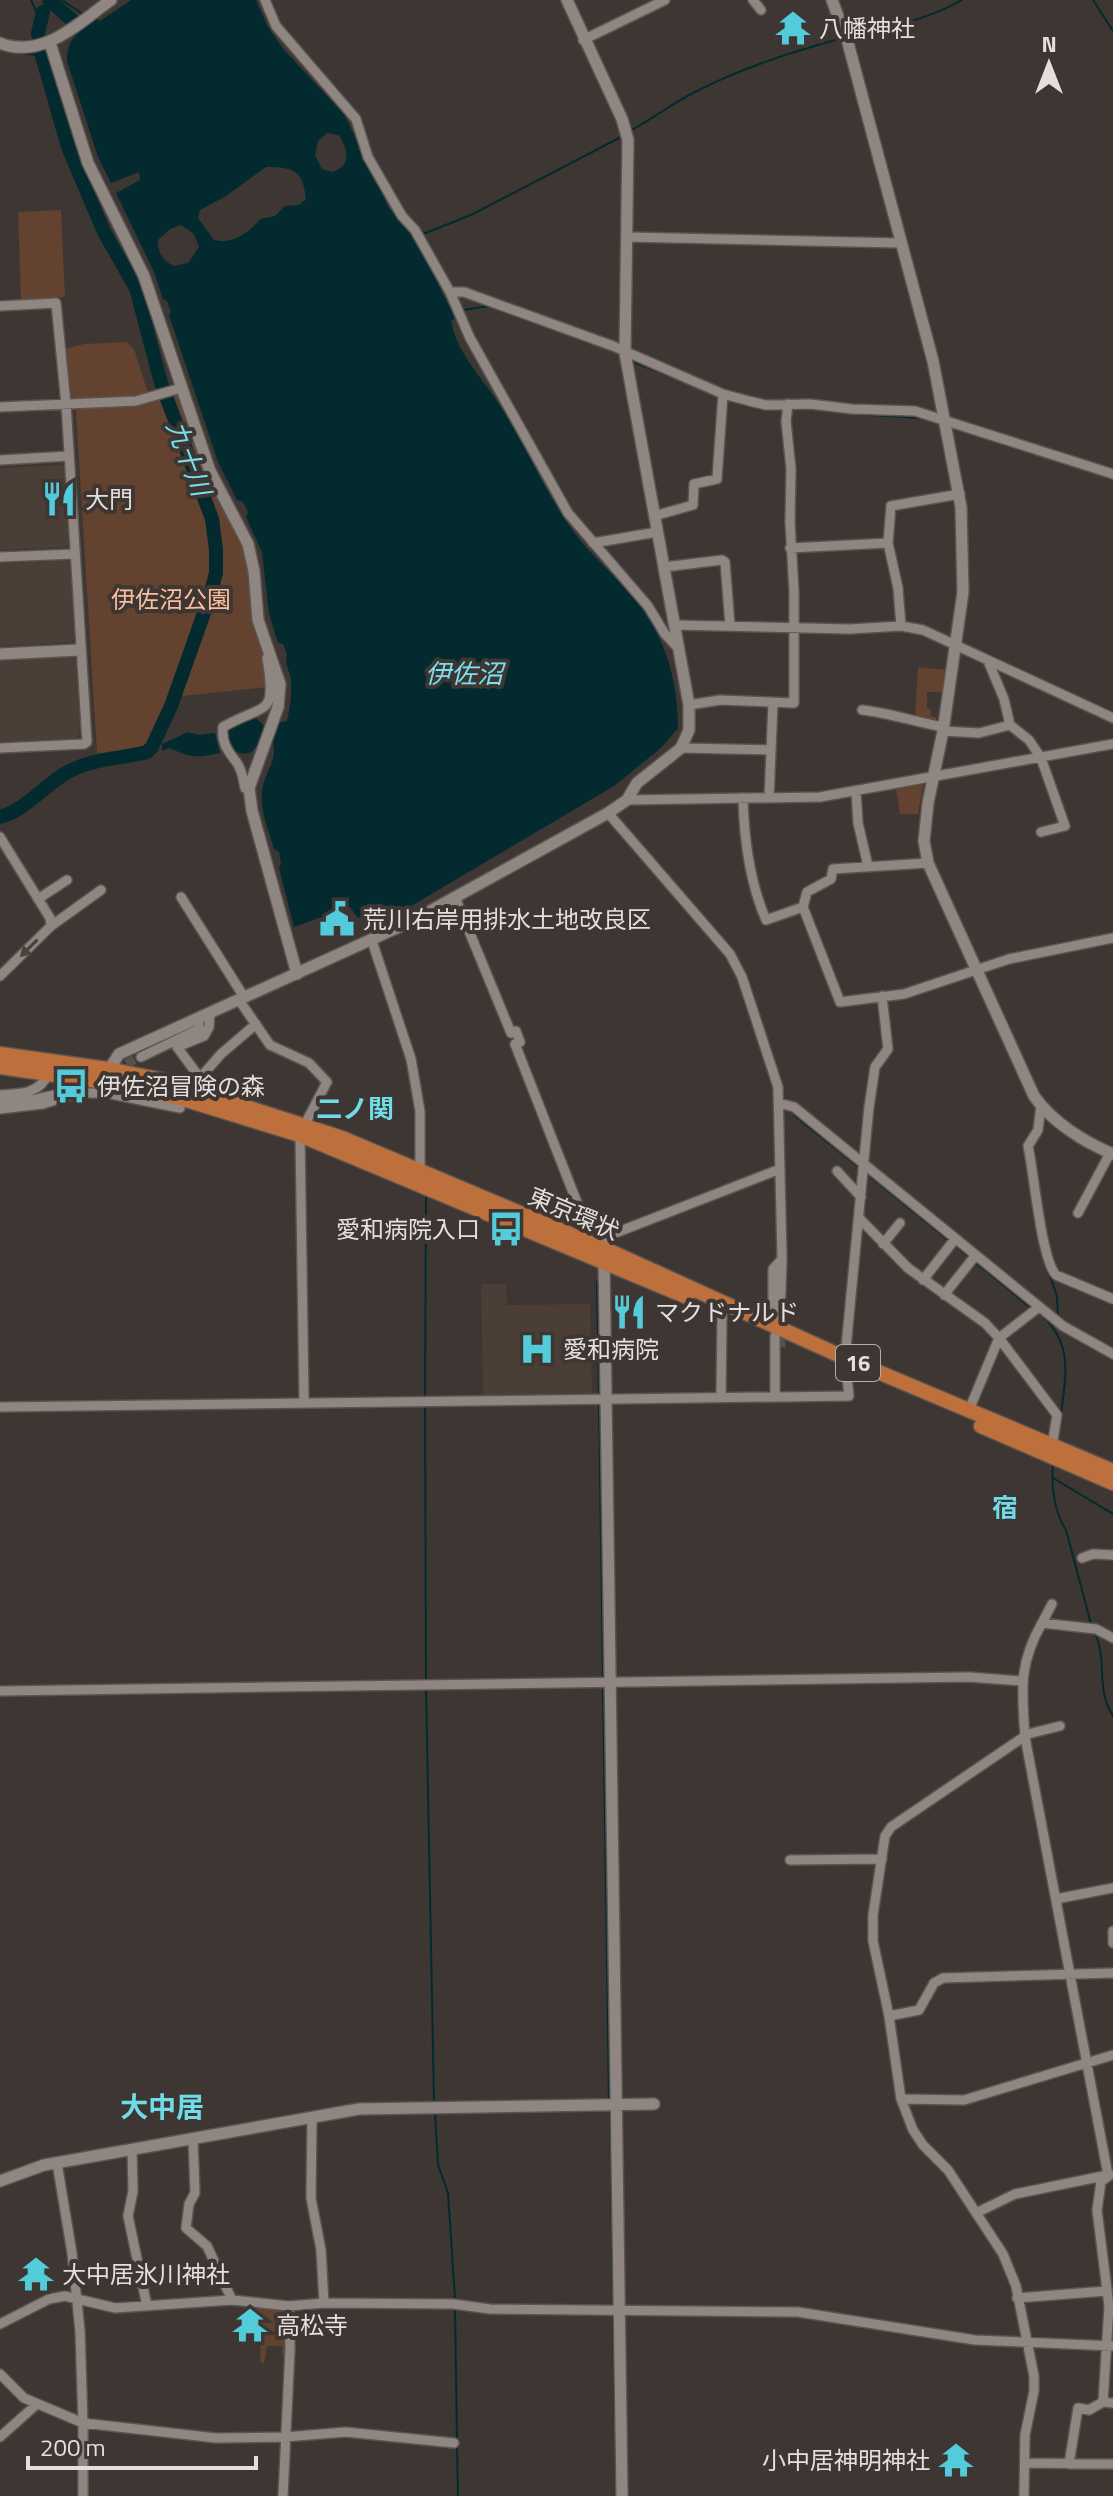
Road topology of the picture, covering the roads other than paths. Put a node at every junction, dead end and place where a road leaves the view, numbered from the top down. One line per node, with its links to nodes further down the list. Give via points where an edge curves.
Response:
1 (111, 0): 10 (street)
2 (265, 0): 13 (street, via 276,26 356,119 368,157)
3 (567, 0): 8 (street)
4 (665, 0): 8 (street)
5 (753, 0): 7 (street)
6 (832, 0): 12 (street)
7 (761, 10)
8 (583, 40): 11 (street, via 628,140)
9 (0, 43): 10 (street, via 33,48)
10 (48, 43): 16 (street, via 88,163 144,276)
11 (626, 237): 12 (street); 15 (street)
12 (901, 243): 21 (street)
13 (450, 292): 15 (street, via 464,292); 28 (street, via 531,449 568,513)
14 (0, 306): 18 (street, via 56,303)
15 (625, 353): 17 (street); 26 (street)
16 (176, 390): 18 (street, via 136,401); 38 (street, via 248,544)
17 (723, 394): 19 (street, via 766,405); 26 (street, via 717,479 694,484 693,505)
18 (66, 404): 20 (street); 22 (street)
19 (788, 404): 21 (street, via 915,411); 30 (street)
20 (0, 407)
21 (947, 421): 24 (street); 25 (street)
22 (69, 456): 23 (street); 31 (street)
23 (0, 460)
24 (1113, 474)
25 (960, 494): 29 (street, via 891,506); 39 (street, via 964,575)
26 (654, 516): 27 (street)
27 (657, 532): 28 (street); 33 (street)
28 (593, 543): 40 (street)
29 (888, 543): 30 (street); 36 (street)
30 (790, 548): 37 (street)
31 (75, 554): 32 (street); 41 (street)
32 (0, 557)
33 (664, 567): 34 (street); 35 (street, via 725,562)
34 (675, 625): 35 (street); 40 (street)
35 (730, 625): 37 (street)
36 (901, 626): 37 (street); 39 (street)
37 (794, 627): 44 (street, via 794,703)
38 (263, 635): 56 (street, via 280,684 278,707); 56 (street, via 269,704 223,727 222,733)
39 (955, 645): 43 (street); 49 (street)
40 (677, 647): 45 (street)
41 (79, 650): 42 (street); 51 (street, via 87,742)
42 (0, 654)
43 (988, 661): 47 (street); 48 (street)
44 (773, 703): 45 (street, via 720,700); 53 (street)
45 (689, 705): 52 (street, via 689,730)
46 (862, 710): 49 (street)
47 (1113, 718)
48 (1010, 725): 49 (street, via 979,733); 54 (street)
49 (943, 729): 55 (street)
50 (1113, 744): 54 (street)
51 (0, 748)
52 (681, 748): 53 (street); 60 (street, via 637,783)
53 (771, 750): 59 (street)
54 (1041, 758): 55 (street); 62 (street, via 1065,826)
55 (932, 778): 57 (street); 64 (street, via 925,825)
56 (249, 788): 76 (street)
57 (856, 791): 59 (street); 65 (street)
58 (743, 798): 59 (street); 60 (street); 71 (street, via 750,860 766,920)
59 (769, 798)
60 (627, 800): 61 (street)
61 (608, 813): 69 (street); 90 (street, via 738,966)
62 (1041, 832)
63 (0, 837): 70 (street)
64 (928, 863): 65 (street); 75 (street)
65 (868, 866): 71 (street, via 833,869 831,879 807,892)
66 (67, 880): 70 (street)
67 (101, 890): 72 (street)
68 (181, 897): 79 (street)
69 (455, 897): 74 (street); 105 (street, via 511,1033 516,1031 520,1042 515,1044 587,1228 601,1223)
70 (38, 899): 72 (street)
71 (803, 907): 78 (street, via 840,1002)
72 (51, 926): 77 (street, one-way to 77)
73 (1113, 938): 75 (street)
74 (372, 941): 76 (street); 98 (street, via 411,1059 420,1111)
75 (976, 971): 78 (street); 91 (street)
76 (297, 974): 79 (street)
77 (0, 976)
78 (882, 996): 95 (street, via 888,1049 875,1067)
79 (242, 998): 80 (street); 81 (street)
80 (204, 1015): 81 (street, via 209,1027 204,1036 177,1047 200,1078); 83 (street, via 199,1029); 86 (street, via 119,1054)
81 (256, 1024): 93 (street, via 270,1045 309,1063 327,1082)
82 (0, 1054): 86 (highway, 東京環状 / 16)
83 (141, 1057)
84 (0, 1067): 85 (highway, 東京環状 / 16)
85 (48, 1074): 86 (highway, 東京環状 / 16); 88 (street, via 37,1088)
86 (105, 1076): 89 (highway, 東京環状 / 16); 93 (highway, 東京環状 / 16, via 197,1090)
87 (68, 1090): 92 (street)
88 (0, 1095)
89 (180, 1098): 92 (street, via 180,1108 106,1093); 93 (highway, 東京環状 / 16)
90 (779, 1103): 95 (street, via 794,1107); 96 (street)
91 (1041, 1105): 94 (street); 109 (street, via 1038,1130 1028,1146 1051,1271)
92 (0, 1106)
93 (302, 1130): 98 (highway, 東京環状 / 16); 105 (highway, 東京環状 / 16); 119 (street)
94 (1111, 1154): 100 (street)
95 (864, 1167): 99 (street); 103 (street)
96 (780, 1169): 105 (street); 112 (street, via 782,1259 773,1269)
97 (837, 1171): 99 (street)
98 (420, 1172): 105 (highway, 東京環状 / 16)
99 (861, 1197): 101 (street)
100 (1078, 1213)
101 (859, 1218): 104 (street); 115 (street)
102 (900, 1223): 104 (street)
103 (953, 1242): 106 (street); 107 (street)
104 (883, 1244): 107 (street)
105 (605, 1249): 111 (highway, 東京環状 / 16); 112 (highway, 東京環状 / 16); 118 (street)
106 (973, 1259): 108 (street); 110 (street)
107 (923, 1280): 108 (street)
108 (944, 1295): 113 (street)
109 (1113, 1299)
110 (1039, 1307): 113 (street); 114 (street, via 1077,1336)
111 (722, 1312): 112 (highway, 東京環状 / 16); 117 (street)
112 (777, 1332): 115 (highway, 東京環状 / 16); 116 (street)
113 (999, 1338): 121 (street); 122 (street, via 1057,1415)
114 (1113, 1354)
115 (846, 1362): 116 (street, via 849,1396); 121 (highway, 東京環状 / 16); 124 (highway, 東京環状 / 16)
116 (779, 1396): 117 (street)
117 (721, 1397): 118 (street)
118 (605, 1400): 119 (street); 131 (street)
119 (304, 1401): 120 (street)
120 (0, 1407)
121 (969, 1410): 122 (highway, 東京環状 / 16)
122 (1052, 1446): 123 (highway, 東京環状 / 16)
123 (1113, 1471)
124 (1113, 1483)
125 (1113, 1555): 126 (street)
126 (1082, 1558)
127 (1052, 1604): 128 (street)
128 (1042, 1623): 129 (street, via 1096,1629); 130 (street, via 1028,1647)
129 (1113, 1638)
130 (1022, 1681): 131 (street, via 969,1677); 134 (street)
131 (611, 1683): 132 (street); 147 (street)
132 (0, 1691)
133 (1060, 1726): 134 (street)
134 (1025, 1737): 135 (street, via 897,1821 885,1836); 138 (street)
135 (882, 1859): 136 (street); 143 (street, via 873,1941)
136 (790, 1860)
137 (1113, 1888): 138 (street)
138 (1056, 1899): 142 (street)
139 (1113, 1931): 140 (street)
140 (1113, 1943)
141 (1113, 1973): 142 (street)
142 (1070, 1975): 143 (street, via 943,1978 934,1983 919,2010); 145 (street)
143 (889, 2016): 146 (street)
144 (1113, 2055): 145 (street)
145 (1087, 2062): 146 (street, via 964,2100); 153 (street)
146 (901, 2099): 155 (street, via 913,2130)
147 (616, 2104): 148 (street); 149 (street, via 377,2108); 165 (street)
148 (654, 2104)
149 (312, 2117): 150 (street); 162 (street, via 311,2198)
150 (193, 2139): 151 (street); 161 (street, via 195,2193 186,2228 207,2246)
151 (132, 2149): 152 (street); 163 (street, via 128,2216)
152 (57, 2163): 154 (street); 160 (street)
153 (1111, 2175): 155 (street, via 1015,2194); 157 (street, via 1099,2191)
154 (0, 2181)
155 (976, 2213): 159 (street, via 1003,2254)
156 (1113, 2239): 157 (street)
157 (1102, 2242): 158 (street)
158 (1106, 2291): 159 (street); 168 (street)
159 (1017, 2298): 167 (street)
160 (75, 2300): 163 (street, via 115,2308); 166 (street, via 49,2299); 172 (street)
161 (232, 2300): 163 (street); 164 (street)
162 (324, 2303): 164 (street); 165 (street)
163 (147, 2306)
164 (289, 2306): 174 (street)
165 (620, 2311): 167 (street, via 798,2312 975,2340); 181 (street)
166 (0, 2324)
167 (1025, 2342): 168 (street); 176 (street, via 1034,2391)
168 (1110, 2346): 170 (street)
169 (0, 2374): 171 (street)
170 (1108, 2403): 177 (street, via 1078,2408)
171 (37, 2404): 172 (street); 173 (street)
172 (83, 2423): 174 (street, via 216,2438); 179 (street)
173 (0, 2437)
174 (285, 2437): 175 (street, via 346,2432); 180 (street)
175 (454, 2443)
176 (1025, 2463): 177 (street); 182 (street)
177 (1069, 2464): 178 (street)
178 (1113, 2464)
179 (83, 2496)
180 (283, 2496)
181 (622, 2496)
182 (1024, 2496)

